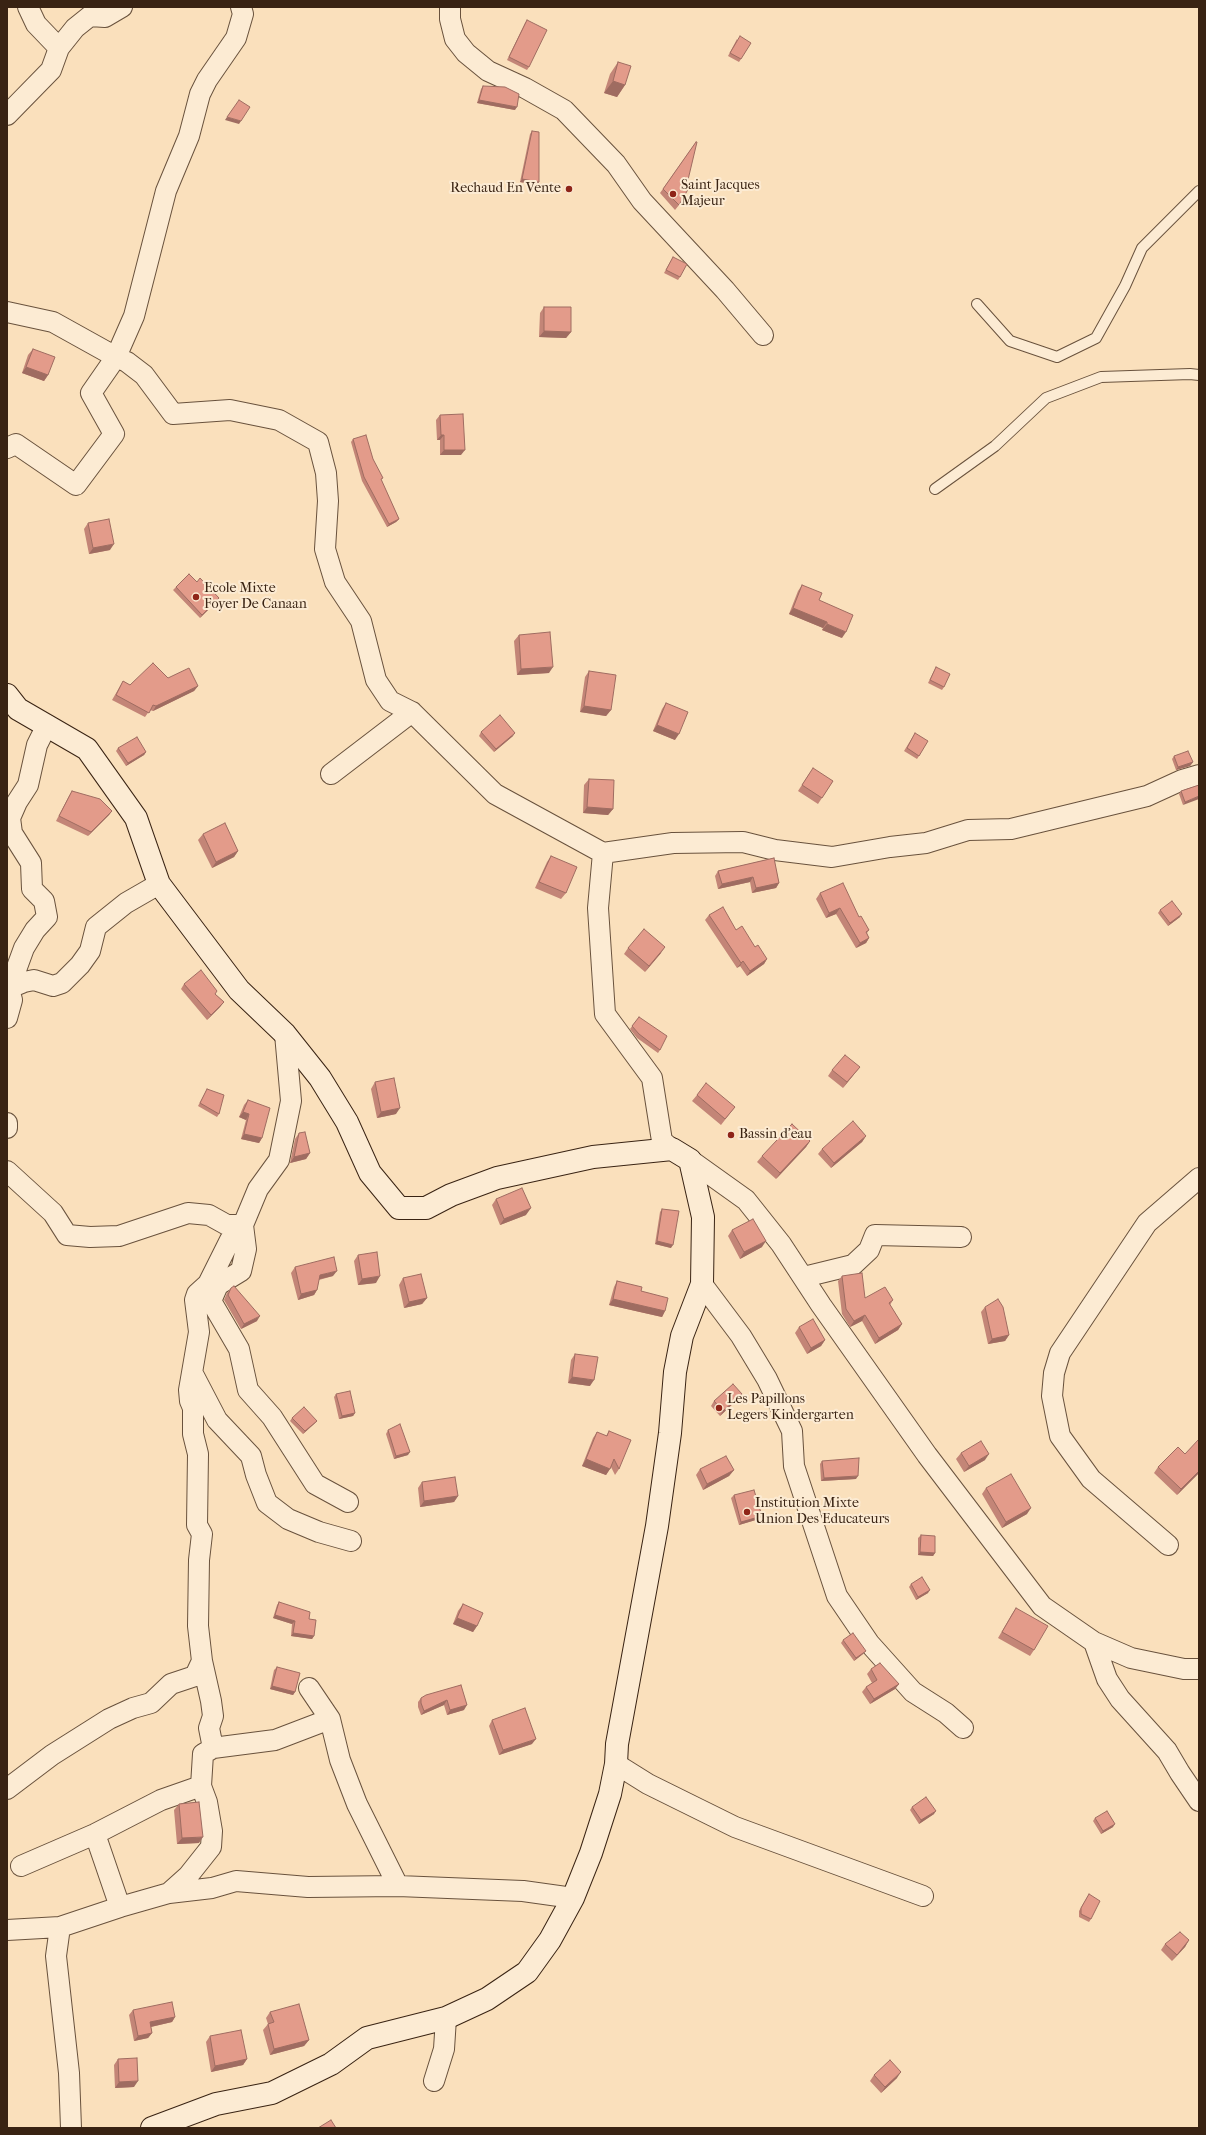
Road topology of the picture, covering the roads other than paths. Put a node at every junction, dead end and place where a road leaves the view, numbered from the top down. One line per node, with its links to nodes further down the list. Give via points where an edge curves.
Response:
1 (28, 7): 6 (street, via 36,24)
2 (122, 7): 5 (street, via 105,17)
3 (241, 7): 12 (street, via 243,14 236,38 200,94 189,136 166,191 134,316)
4 (450, 7): 11 (street, via 455,39 466,53 488,72 525,88 564,110 616,164 642,202)
5 (95, 12): 6 (street, via 75,28)
6 (59, 48): 7 (street, via 51,70)
7 (7, 115)
8 (1199, 191): 9 (lane, via 1142,248 1125,286 1096,338 1057,357 1010,341)
9 (978, 304)
10 (7, 312): 12 (street, via 53,322)
11 (763, 335)
12 (116, 357): 14 (street, via 91,393 114,434 76,485 16,444); 17 (street, via 144,375 173,414 230,410 279,420 318,442 326,473 328,502 325,549 335,582 361,621 376,680 390,701)
13 (1199, 375): 15 (lane, via 1101,377 1046,398 995,446)
14 (7, 448)
15 (935, 489)
16 (11, 706): 18 (street)
17 (412, 712): 19 (street); 21 (street, via 495,794)
18 (47, 725): 22 (street, via 87,749 123,799 136,818); 23 (street, via 37,745 28,785 10,818 12,833 31,864 32,889 44,901 47,917 24,948)
19 (331, 774)
20 (1199, 775): 21 (street, via 1141,797 1011,829 968,830 926,843 832,857 775,850 743,842 673,843)
21 (602, 853): 28 (street, via 598,908 605,1014 652,1078 662,1141)
22 (160, 884): 23 (street, via 126,903 96,928 90,950 80,965 62,983 53,986 34,980); 25 (street, via 239,990)
23 (8, 989): 24 (street, via 12,1000)
24 (7, 1018)
25 (285, 1034): 28 (street, via 320,1078 347,1122 370,1173 399,1208 426,1208 451,1195 497,1178 594,1157); 32 (street, via 291,1101 279,1160 258,1189)
26 (7, 1123): 27 (street)
27 (7, 1128)
28 (681, 1155): 34 (street, via 746,1200); 35 (street, via 702,1217)
29 (7, 1157): 30 (street)
30 (11, 1174): 32 (street, via 53,1213 67,1235 119,1236 188,1213 209,1215 227,1225)
31 (1199, 1178): 39 (street, via 1147,1223 1060,1353 1054,1373 1052,1396 1060,1436 1092,1479)
32 (243, 1226): 36 (street, via 230,1240 208,1284 196,1294 199,1332); 37 (street, via 246,1249 241,1271 218,1285 211,1301 239,1349 248,1390 272,1416 315,1484)
33 (961, 1237): 34 (street, via 875,1235 869,1250 853,1265)
34 (804, 1277): 40 (street, via 927,1455 1042,1606)
35 (702, 1284): 45 (street, via 741,1336 767,1379 792,1431 794,1466 837,1596 869,1643 913,1692 946,1713); 47 (street, via 682,1336 675,1372 670,1433 657,1526 617,1744)
36 (193, 1374): 38 (street, via 217,1420 251,1456 267,1503 288,1519 318,1532); 41 (street, via 189,1390 193,1408 193,1434 198,1454 197,1525 202,1534 198,1626)
37 (348, 1502)
38 (351, 1541)
39 (1168, 1544)
40 (1094, 1642): 42 (street, via 1131,1658 1184,1669); 50 (street, via 1107,1679 1120,1699 1167,1751)
41 (202, 1661): 46 (street, via 213,1716 209,1728); 49 (street, via 195,1676 171,1684 151,1703 133,1708 110,1720 52,1755)
42 (1199, 1669)
43 (309, 1688): 44 (street)
44 (330, 1720): 46 (street, via 275,1740); 53 (street, via 340,1760 357,1804)
45 (963, 1728)
46 (213, 1748): 48 (street, via 203,1754)
47 (616, 1764): 55 (street, via 648,1784 735,1827); 56 (street, via 603,1816)
48 (201, 1786): 51 (street, via 161,1800); 54 (street, via 211,1824 211,1847 188,1876)
49 (7, 1789)
50 (1199, 1801)
51 (95, 1834): 52 (street); 57 (street)
52 (21, 1866)
53 (398, 1886): 54 (street, via 308,1887 236,1881 212,1888); 56 (street, via 523,1891)
54 (169, 1893): 57 (street)
55 (923, 1896)
56 (573, 1898): 60 (street, via 550,1940 527,1972 487,1999)
57 (120, 1906): 58 (street)
58 (60, 1927): 59 (street); 62 (street, via 56,1956 69,2072)
59 (7, 1930)
60 (446, 2018): 61 (street, via 444,2049); 63 (street, via 367,2038 331,2064 272,2093 216,2104)
61 (434, 2081)
62 (71, 2128)
63 (152, 2128)

